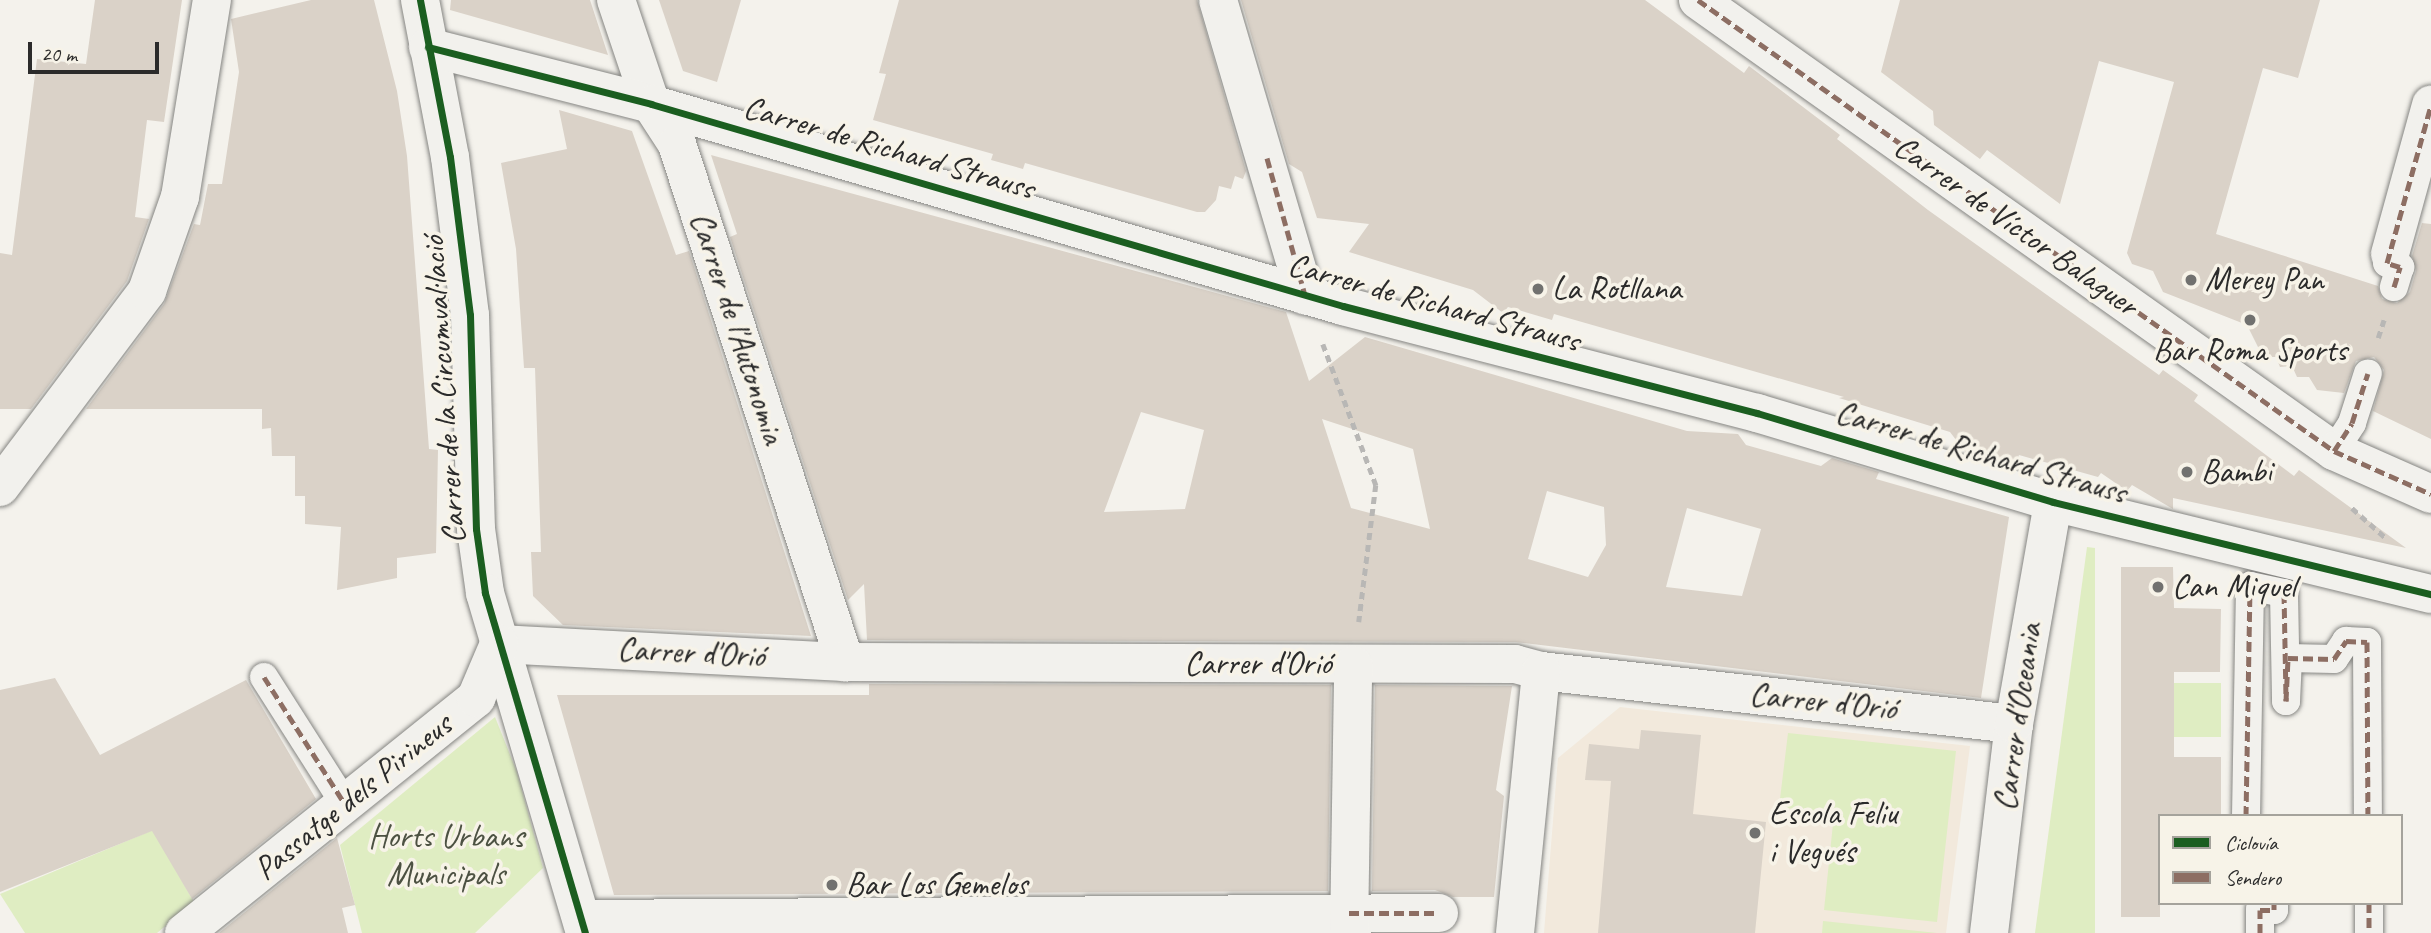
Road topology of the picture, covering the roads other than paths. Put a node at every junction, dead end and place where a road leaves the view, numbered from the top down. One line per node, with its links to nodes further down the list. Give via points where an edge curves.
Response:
1 (212, 0): 13 (street, via 180,197 147,291)
2 (420, 0): 6 (street, Carrer de la Circumval·lació)
3 (616, 0): 7 (street, Carrer de l'Autonomia)
4 (1218, 0): 10 (street)
5 (1698, 0): 12 (street, Carrer de Víctor Balaguer)
6 (428, 47): 7 (street, Carrer de Richard Strauss); 17 (street, Carrer de la Circumval·lació, via 444,120 470,315 475,529)
7 (652, 104): 10 (street, Carrer de Richard Strauss); 19 (street, Carrer de l'Autonomia, via 677,144)
8 (2431, 105): 9 (street)
9 (2392, 270)
10 (1305, 295): 15 (street, Carrer de Richard Strauss, via 1757,413)
11 (2368, 373): 12 (street, via 2352,424)
12 (2334, 451): 14 (street, Carrer de Víctor Balaguer)
13 (0, 487)
14 (2431, 494)
15 (2053, 502): 16 (street, Carrer de Richard Strauss); 22 (street, Carrer d'Oceania)
16 (2431, 594)
17 (499, 644): 19 (street, Carrer d'Orió); 23 (street, Passatge dels Pirineus, via 476,698); 30 (street, Carrer de la Circumval·lació)
18 (1355, 648): 19 (street, Carrer d'Orió); 20 (street, Carrer d'Orió, via 1515,664); 29 (street)
19 (845, 662)
20 (1541, 671): 22 (street, Carrer d'Orió); 32 (street)
21 (264, 677): 23 (street)
22 (2014, 724): 33 (street, Carrer d'Oceania)
23 (345, 804): 31 (street, Passatge dels Pirineus)
24 (2246, 814): 25 (street, via 2250,586 2284,593 2286,701 2288,658 2334,659 2346,641 2367,642)
25 (2368, 814)
26 (2273, 905): 34 (street, via 2274,910 2260,910)
27 (2369, 905): 35 (street)
28 (1439, 913): 29 (street)
29 (1349, 923): 30 (street)
30 (584, 926)
31 (184, 933)
32 (1515, 933)
33 (1989, 933)
34 (2260, 933)
35 (2369, 933)

